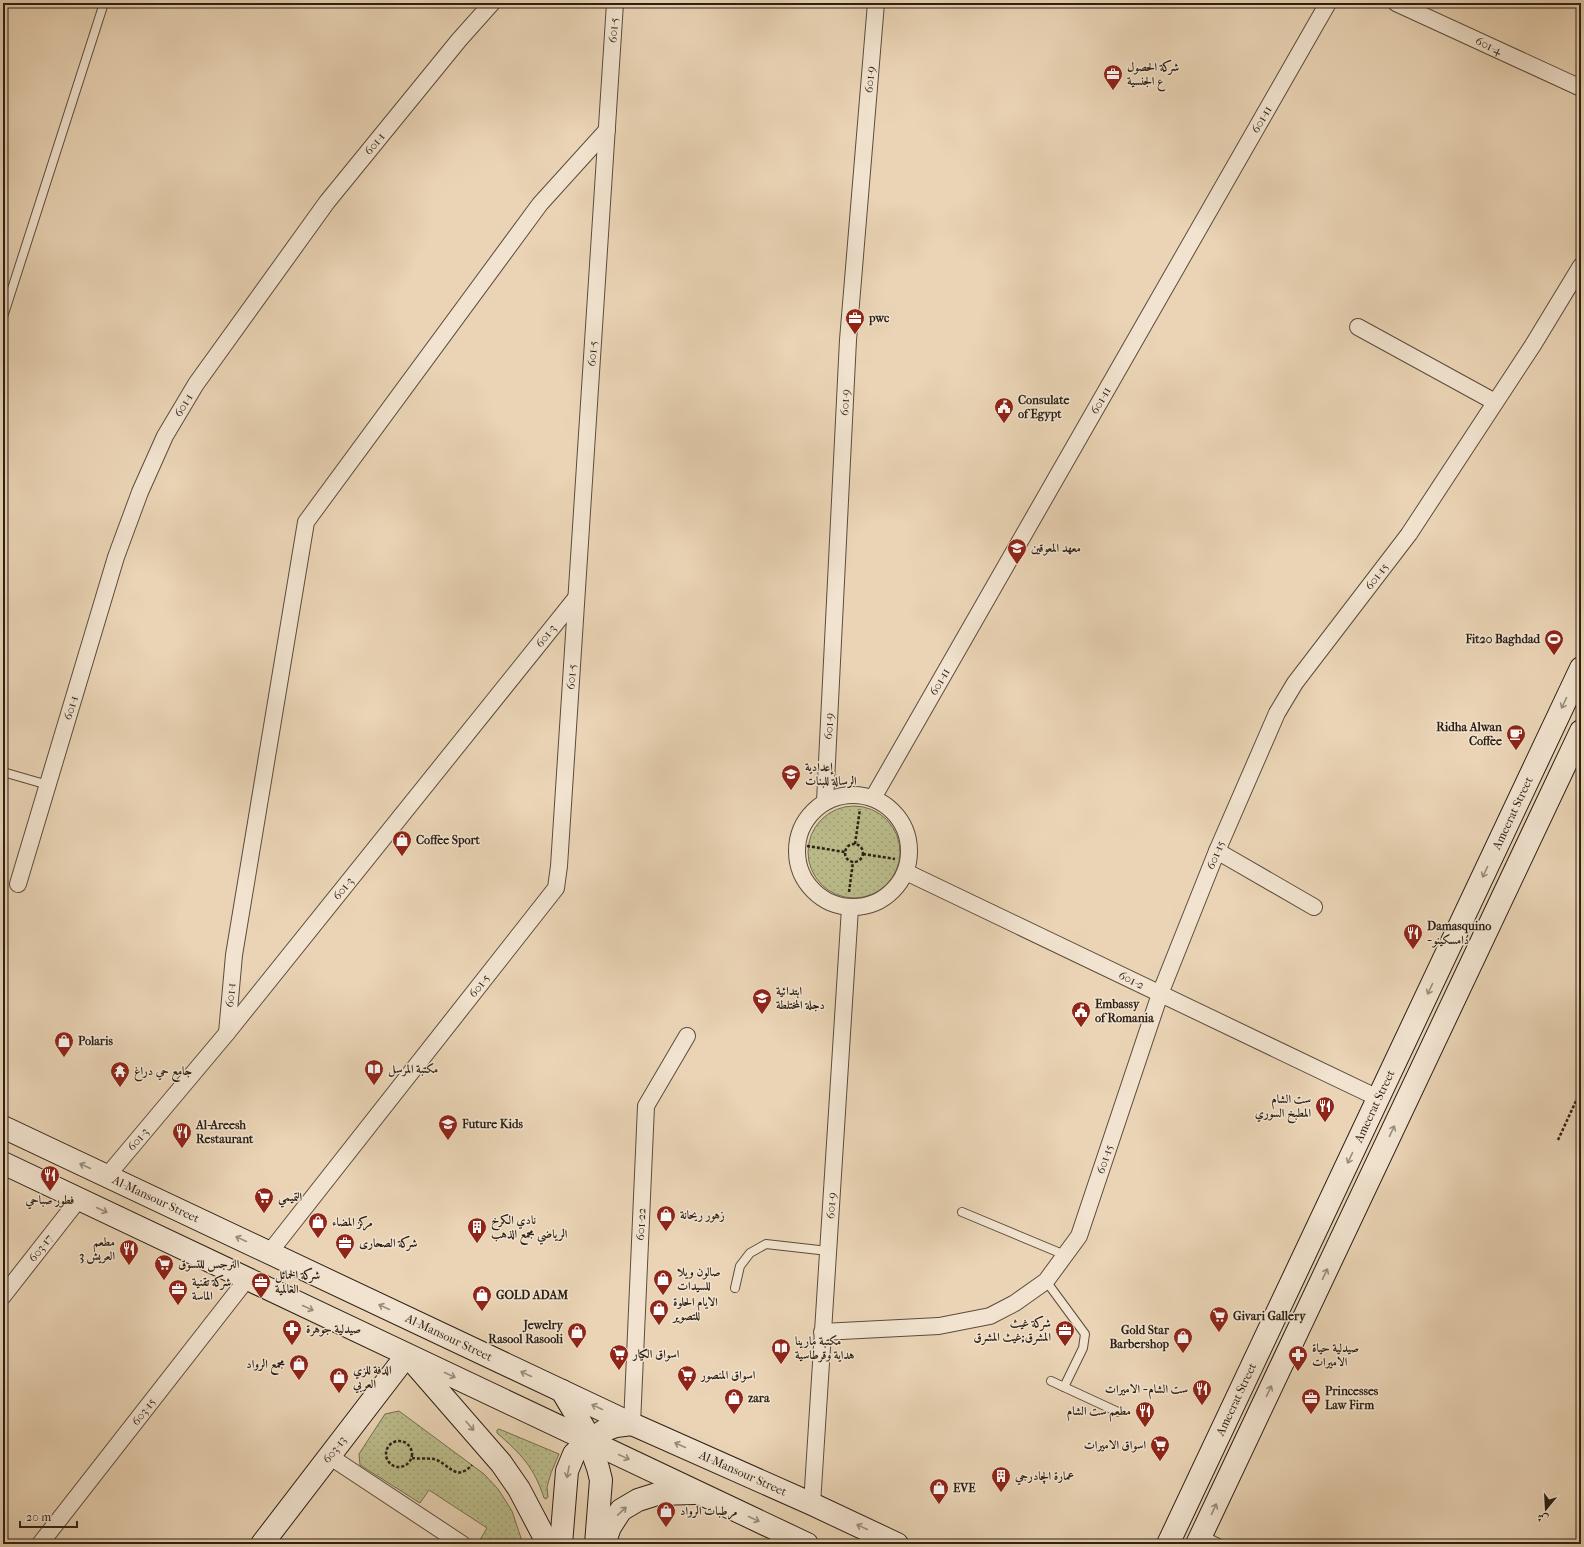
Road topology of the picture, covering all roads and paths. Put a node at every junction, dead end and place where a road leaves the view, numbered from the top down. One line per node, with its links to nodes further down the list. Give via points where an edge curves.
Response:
1 (104, 3): 10 (lane)
2 (492, 3): 17 (street, 601-1, via 328,202 196,384 164,436 116,557)
3 (615, 3): 8 (street, 601-5)
4 (876, 3): 18 (street, 601-9, via 848,340)
5 (1328, 3): 19 (street, 601-11)
6 (1396, 3): 7 (street, 601-4)
7 (1581, 88)
8 (607, 130): 13 (street, 601-5); 31 (street, 601-1, via 540,204 306,522 234,955)
9 (1581, 266): 12 (street, 601-15)
10 (3, 317)
11 (1358, 327): 12 (street)
12 (1495, 402): 22 (street, 601-15, via 1409,534 1295,683 1277,713)
13 (576, 598): 31 (street, 601-3); 42 (street, 601-5, via 556,888)
14 (1581, 668): 34 (main road, Ameerat Street, one-way to 34)
15 (1581, 731): 61 (main road, one-way to 15)
16 (3, 772): 17 (lane)
17 (48, 785): 27 (street, 601-1)
18 (825, 802): 19 (street, via 840,796 856,795); 28 (street, via 811,813 801,829 797,846 798,864 805,881 817,894 832,904)
19 (867, 802): 20 (path); 26 (street, via 886,805 897,815 905,828 910,843 910,858)
20 (855, 844): 23 (path, via 848,846); 24 (path, via 862,848)
21 (807, 846): 23 (path)
22 (1217, 851): 29 (street); 30 (street, 601-15)
23 (845, 852): 25 (path, via 847,859)
24 (864, 854): 25 (path, via 861,860); 26 (path)
25 (853, 862): 28 (path)
26 (903, 866): 28 (street, via 897,888 884,899 867,906); 30 (street, 601-2)
27 (18, 884)
28 (849, 903): 41 (street, 601-9)
29 (1314, 906)
30 (1160, 994): 34 (street, 601-2); 43 (street, 601-15, via 1079,1236)
31 (227, 1034): 38 (street, 601-3)
32 (687, 1036): 54 (street, 601-22, via 646,1106)
33 (1581, 1090): 36 (path)
34 (1378, 1098): 71 (main road, Ameerat Street, one-way to 71)
35 (3, 1127): 38 (main road, Al-Mansour Street, one-way to 35)
36 (1558, 1140)
37 (3, 1163): 39 (main road)
38 (107, 1176): 42 (main road, Al-Mansour Street, one-way to 38)
39 (79, 1199): 44 (main road, one-way to 44); 47 (street, 603-17)
40 (962, 1212): 43 (lane)
41 (828, 1251): 46 (lane, via 766,1244 750,1253 740,1266); 48 (street, 601-9)
42 (269, 1253): 52 (main road, Al-Mansour Street, one-way to 42)
43 (1065, 1255): 45 (street, 601-15)
44 (247, 1279): 49 (main road, one-way to 49); 62 (street, 603-15)
45 (1046, 1281): 48 (street, 601-15, via 1015,1303 990,1316 939,1326); 51 (lane, via 1085,1334 1083,1348)
46 (735, 1288)
47 (3, 1296)
48 (822, 1332): 60 (street, 601-9)
49 (407, 1354): 55 (main road, one-way to 55); 56 (main road, 603-13); 65 (main road, one-way to 65, via 501,1463 519,1489)
50 (1051, 1381): 51 (lane)
51 (1064, 1387): 53 (lane)
52 (562, 1391): 54 (main road, Al-Mansour Street, one-way to 52); 55 (main road, via 578,1417)
53 (1118, 1412)
54 (632, 1424): 55 (main road, via 605,1430); 60 (main road, Al-Mansour Street, one-way to 54)
55 (588, 1441): 59 (main road, one-way to 59); 66 (main road, one-way to 66, via 574,1454 567,1471); 67 (main road, via 601,1480)
56 (329, 1456): 63 (main road, 603-13); 64 (street)
57 (412, 1458): 57 (path, via 412,1448 405,1442 396,1441 386,1450 389,1462 397,1467 405,1466); 58 (path, via 436,1460 456,1472 468,1470)
58 (472, 1465)
59 (698, 1493): 68 (main road, one-way to 59, via 610,1527 621,1510 638,1500 657,1494); 69 (main road, one-way to 69)
60 (812, 1504): 70 (main road, Al-Mansour Street, one-way to 60)
61 (1199, 1540): 72 (lane)
62 (40, 1544)
63 (262, 1544)
64 (462, 1544)
65 (548, 1544)
66 (560, 1544)
67 (596, 1544)
68 (604, 1544)
69 (807, 1544)
70 (897, 1544)
71 (1168, 1544)
72 (1221, 1544)

